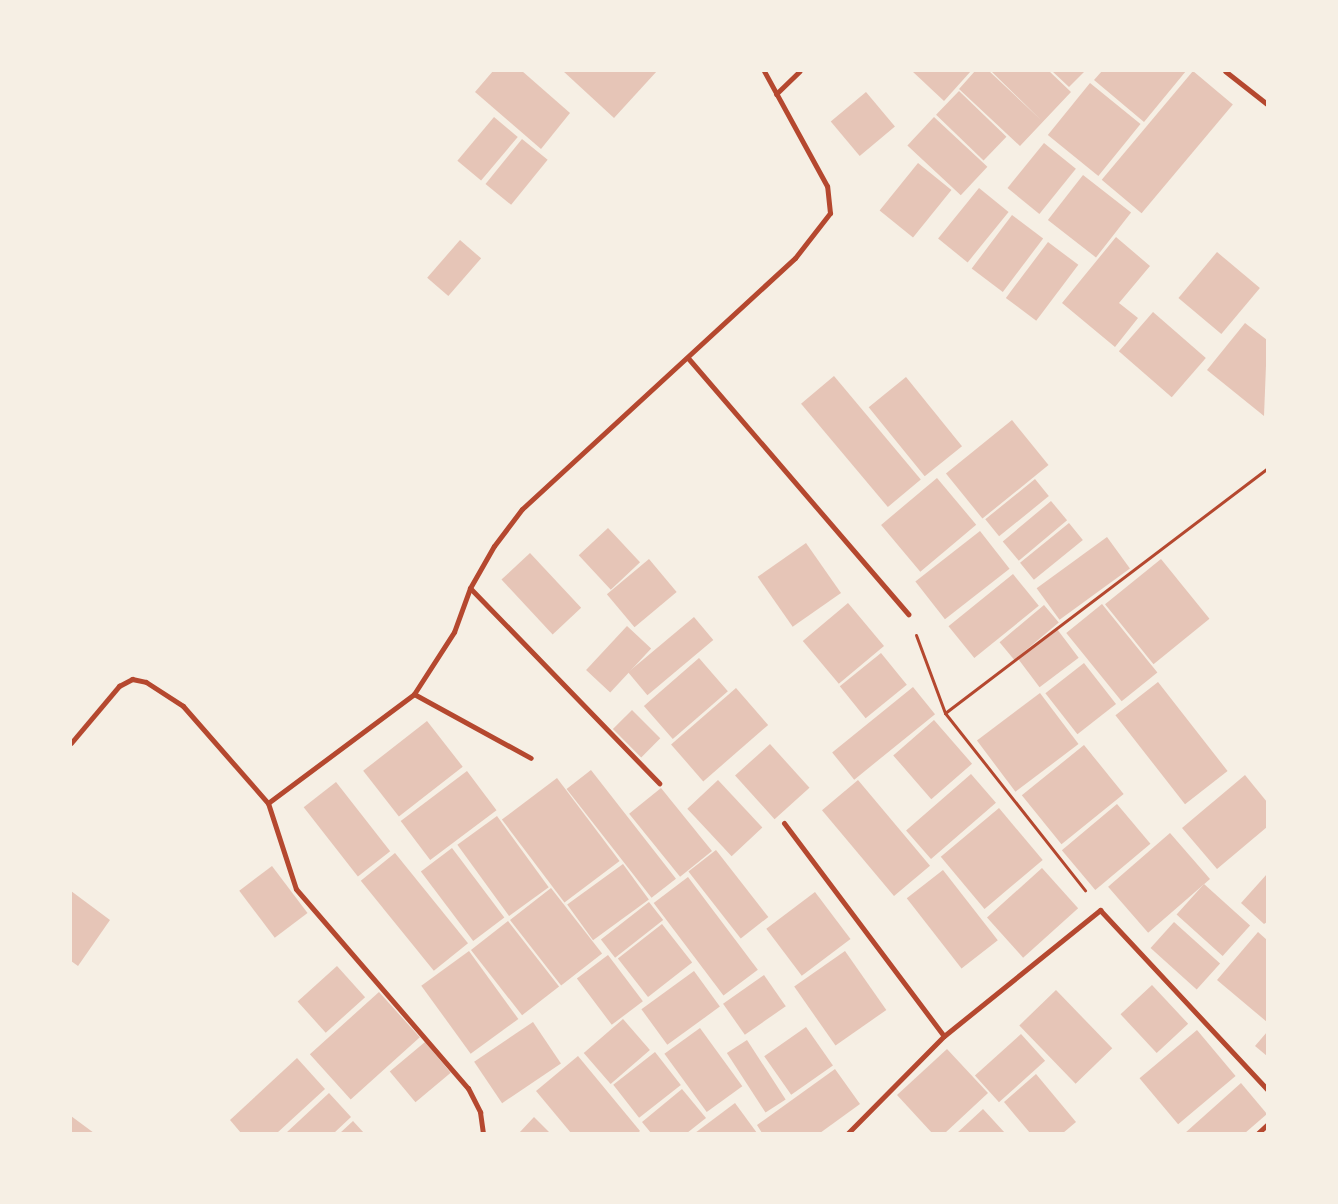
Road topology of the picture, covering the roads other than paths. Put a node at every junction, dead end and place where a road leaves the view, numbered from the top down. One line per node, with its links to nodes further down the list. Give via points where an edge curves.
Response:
1 (764, 71): 4 (street)
2 (800, 71): 4 (street)
3 (1225, 71): 5 (street)
4 (776, 94): 6 (street, via 827,186 830,214 795,258)
5 (1267, 104)
6 (688, 358): 7 (street, via 522,509); 8 (street)
7 (470, 588): 9 (street, via 454,632); 12 (street)
8 (908, 614)
9 (414, 694): 11 (street); 13 (street)
10 (71, 743): 13 (street, via 119,686 132,679 146,682 183,706)
11 (531, 758)
12 (659, 783)
13 (268, 803): 19 (street, via 296,889 468,1088 480,1112)
14 (784, 823): 15 (street)
15 (944, 1036): 16 (street, via 1100,910); 18 (street)
16 (1267, 1088)
17 (1267, 1125): 20 (street)
18 (850, 1132)
19 (483, 1133)
20 (1258, 1133)

